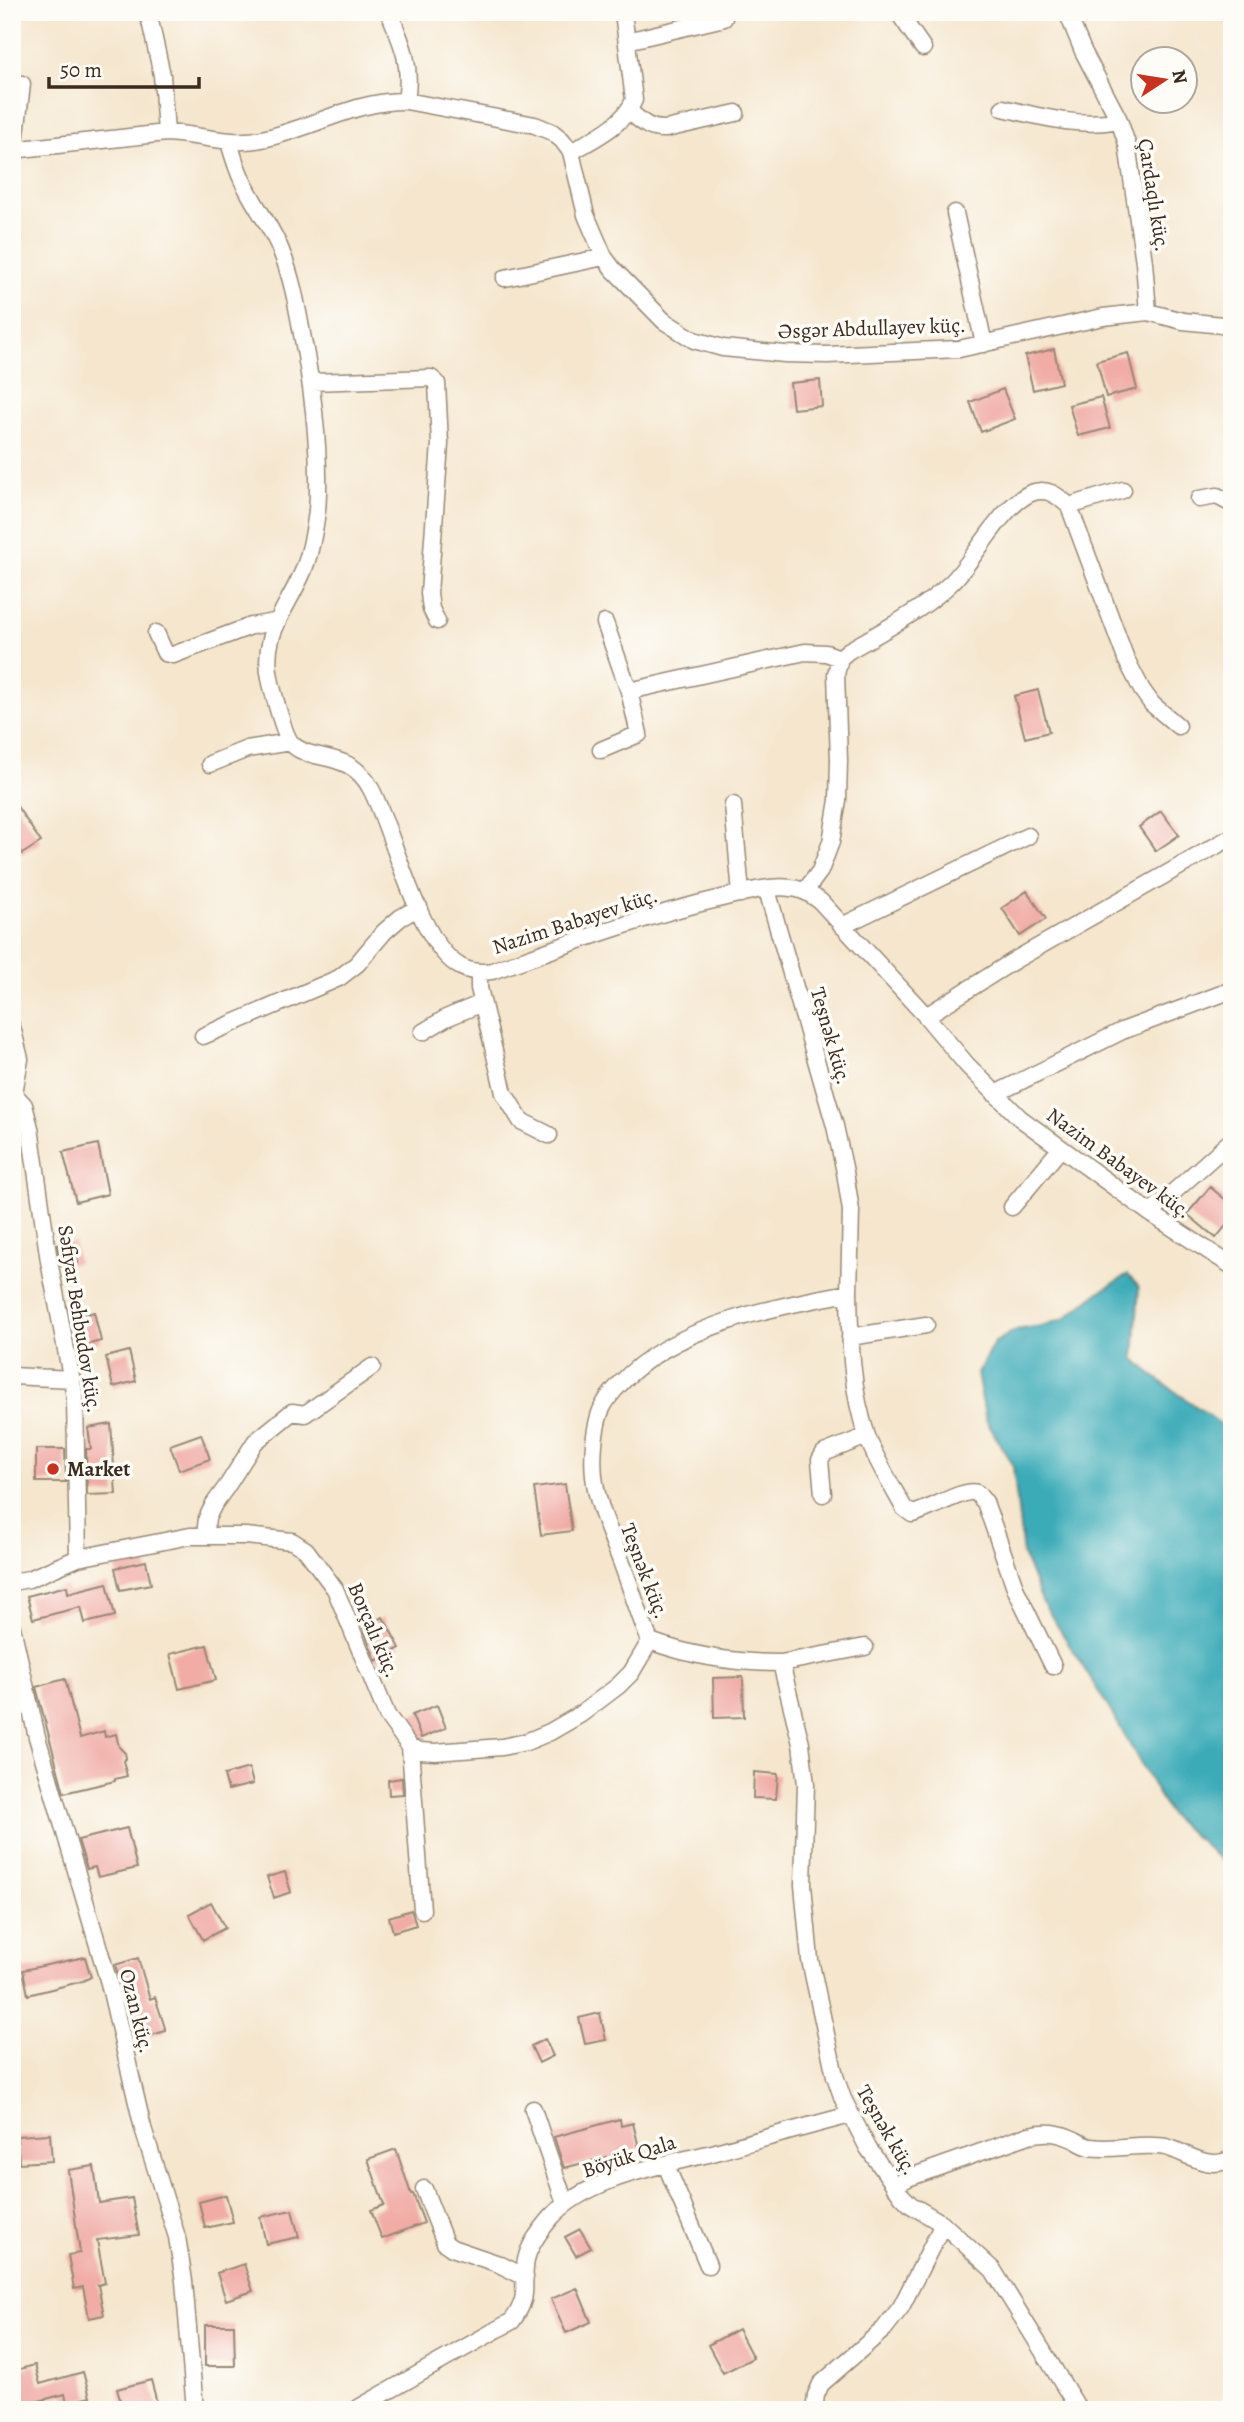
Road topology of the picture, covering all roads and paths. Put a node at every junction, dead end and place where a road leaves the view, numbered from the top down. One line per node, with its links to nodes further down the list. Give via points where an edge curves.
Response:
1 (148, 12): 15 (street, via 162,75)
2 (389, 12): 10 (street, via 408,63)
3 (623, 12): 7 (street)
4 (898, 12): 8 (street)
5 (1067, 12): 14 (street, Çardaqlı küç.)
6 (723, 18): 7 (street)
7 (627, 41): 12 (street, via 634,100)
8 (923, 48)
9 (22, 84): 17 (street)
10 (407, 101): 16 (street, via 386,100 293,132); 18 (street, via 535,125 552,132)
11 (1003, 108): 14 (street, via 1088,124)
12 (629, 111): 13 (street, via 654,130); 18 (street)
13 (736, 113)
14 (1119, 120): 22 (street, Çardaqlı küç., via 1130,160)
15 (166, 133): 16 (street); 17 (street)
16 (229, 142): 25 (street, via 289,272)
17 (13, 150)
18 (571, 152): 20 (street, Əsgər Abdullayev küç., via 586,215)
19 (955, 213): 24 (street)
20 (604, 257): 21 (street); 24 (street, Əsgər Abdullayev küç., via 664,321 694,340 723,348 827,355 935,351)
21 (505, 278)
22 (1148, 312): 23 (street, Əsgər Abdullayev küç.); 24 (street, Əsgər Abdullayev küç., via 1103,317)
23 (1232, 326)
24 (984, 344)
25 (311, 382): 30 (street, via 431,378 437,383 440,444 429,593); 31 (street, via 318,509 304,568)
26 (1123, 490): 29 (street)
27 (1199, 499): 28 (street, via 1217,496)
28 (1232, 504)
29 (1069, 506): 34 (street, via 1045,491 1020,499 952,581); 36 (street, via 1126,659 1142,690)
30 (437, 621)
31 (275, 622): 33 (street, via 251,626 173,655 165,653); 37 (street, via 269,648 270,681)
32 (605, 623): 35 (street)
33 (156, 632)
34 (840, 658): 35 (street, via 805,652); 44 (street, via 835,674 838,800 827,853)
35 (629, 691): 38 (street, via 639,734)
36 (1178, 726)
37 (290, 742): 39 (street, via 247,749); 46 (street, Nazim Babayev küç., via 351,766 370,787)
38 (601, 750)
39 (209, 764)
40 (733, 805): 45 (street)
41 (1028, 836): 47 (street)
42 (1228, 839): 51 (street)
43 (767, 890): 44 (street, Nazim Babayev küç., via 789,887); 45 (street, Nazim Babayev küç.); 63 (street, Teşnək küç., via 845,1172 852,1241)
44 (806, 891): 47 (street, Nazim Babayev küç.)
45 (741, 894): 48 (street, Nazim Babayev küç., via 667,912)
46 (419, 907): 48 (street, Nazim Babayev küç., via 443,952 460,967); 54 (street, via 384,932 339,978)
47 (842, 926): 51 (street, Nazim Babayev küç.)
48 (479, 973): 50 (street)
49 (1232, 990): 56 (street, via 1122,1031)
50 (482, 1003): 53 (street); 57 (street, via 504,1093 521,1121)
51 (926, 1016): 56 (street, Nazim Babayev küç.)
52 (12, 1027): 55 (street, via 20,1059)
53 (423, 1032)
54 (204, 1036)
55 (13, 1093): 68 (street, Səfiyar Behbudov küç., via 24,1105 30,1128)
56 (995, 1094): 59 (street, Nazim Babayev küç.)
57 (549, 1135)
58 (1232, 1140): 61 (street)
59 (1061, 1148): 60 (street); 61 (street, Nazim Babayev küç.)
60 (1012, 1207)
61 (1150, 1213): 62 (street, Nazim Babayev küç.)
62 (1232, 1266)
63 (849, 1293): 65 (street); 75 (street, Teşnək küç., via 786,1305 675,1341 647,1358 600,1411 593,1475 599,1504)
64 (926, 1325): 65 (street)
65 (850, 1337): 69 (street)
66 (372, 1367): 71 (street, via 305,1414 292,1412 255,1442 214,1504)
67 (12, 1376): 68 (street)
68 (72, 1379): 72 (street, Səfiyar Behbudov küç.)
69 (867, 1436): 70 (street, via 824,1453 820,1460); 78 (street, via 904,1508 912,1514 968,1491 978,1493 1021,1601)
70 (823, 1494)
71 (205, 1535): 72 (street, Borçalı küç.); 79 (street, Borçalı küç., via 281,1539 306,1550 335,1589 387,1715)
72 (78, 1558): 73 (street, Borçalı küç.)
73 (12, 1582)
74 (12, 1628): 91 (street, Ozan küç., via 37,1737 109,1983 143,2128 177,2236)
75 (650, 1641): 77 (street, Teşnək küç., via 736,1662); 79 (street, via 618,1686 550,1732 502,1747 435,1752)
76 (865, 1647): 77 (street)
77 (781, 1662): 82 (street, Teşnək küç., via 806,1784 803,1885 810,1960 835,2076)
78 (1053, 1666)
79 (410, 1747): 80 (street)
80 (422, 1910)
81 (533, 2109): 87 (street)
82 (850, 2115): 84 (street, Böyük Qala); 85 (street, Teşnək küç.)
83 (1232, 2158): 85 (street, via 1207,2164 1154,2145 1089,2147 1047,2131)
84 (666, 2165): 87 (street, Böyük Qala); 89 (street)
85 (894, 2186): 88 (street, Teşnək küç., via 911,2205)
86 (424, 2189): 90 (street, via 445,2243)
87 (565, 2203): 90 (street, Böyük Qala, via 532,2245)
88 (943, 2224): 93 (street, via 901,2307 884,2329 821,2384); 94 (street, Teşnək küç., via 993,2270)
89 (708, 2264)
90 (526, 2277): 92 (street, Böyük Qala, via 522,2307 512,2321)
91 (195, 2410)
92 (355, 2410)
93 (814, 2410)
94 (1079, 2410)

